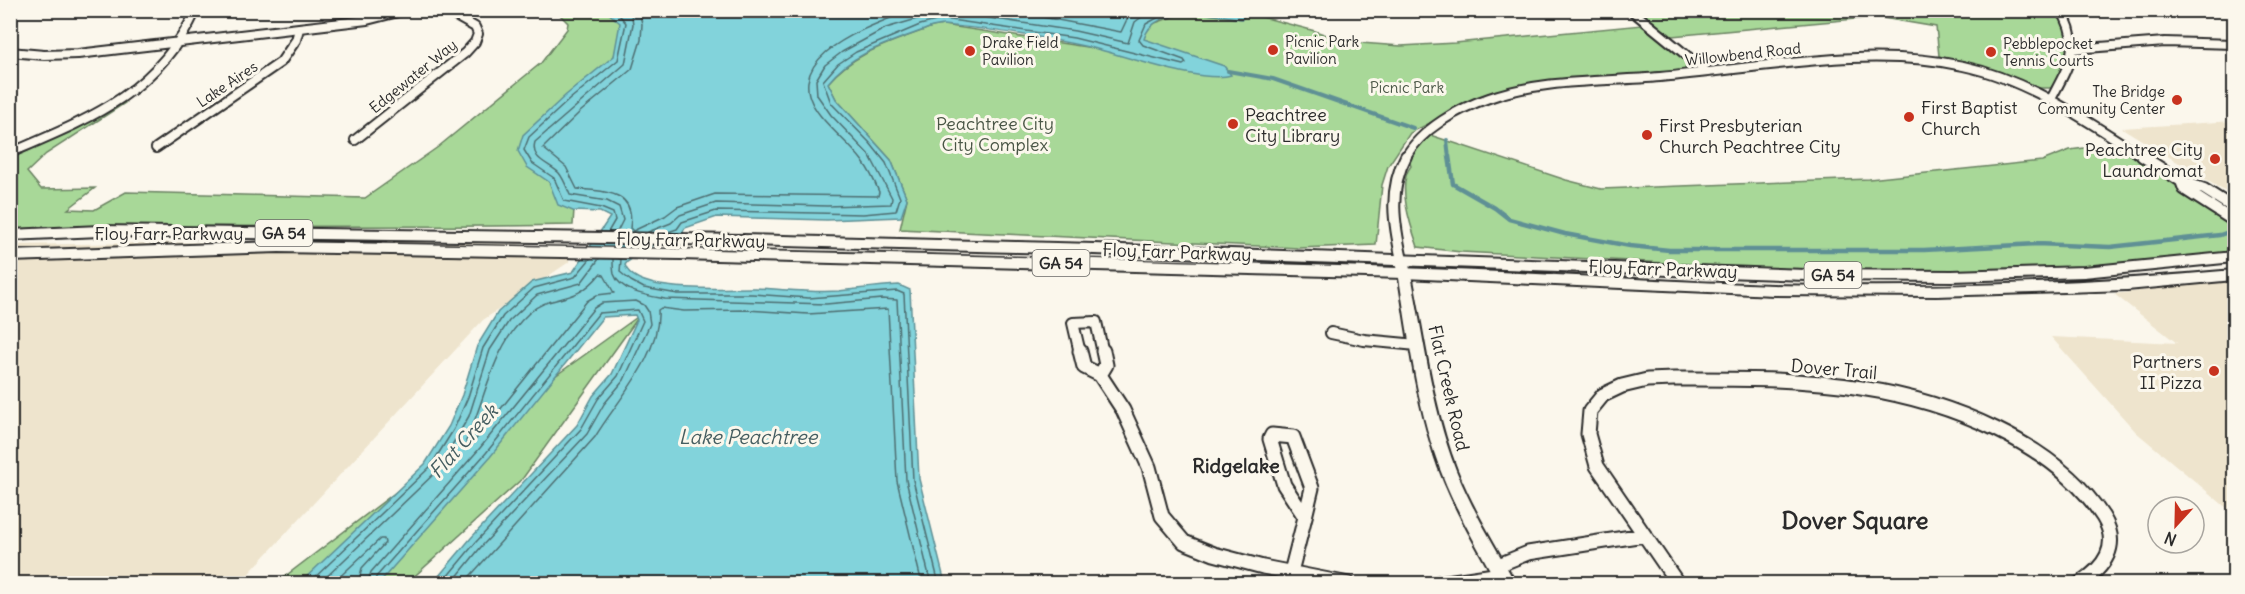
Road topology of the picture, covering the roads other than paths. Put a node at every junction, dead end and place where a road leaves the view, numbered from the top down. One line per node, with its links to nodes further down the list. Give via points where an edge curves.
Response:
1 (196, 10): 7 (street)
2 (406, 10): 6 (street, via 367,20)
3 (445, 10): 13 (street, Edgewater Way, via 475,27 475,42)
4 (1631, 10): 11 (street)
5 (2061, 10): 9 (street, via 2069,23)
6 (299, 29): 7 (street); 14 (street, Lake Aires, via 281,62)
7 (181, 43): 10 (street, via 57,55); 15 (street, via 159,71 127,94)
8 (2235, 44): 9 (street, via 2147,43)
9 (2074, 49): 12 (street)
10 (10, 52)
11 (1707, 72): 12 (street, Willowbend Road, via 1903,56 1974,68); 23 (street, Willowbend Road, via 1526,90 1490,97 1445,120 1407,153 1395,180 1392,212)
12 (2051, 99): 16 (street, Willowbend Road)
13 (355, 140)
14 (156, 148)
15 (10, 153)
16 (2181, 181): 17 (street, Willowbend Road, via 2204,189); 18 (street, Willowbend Road, via 2184,189)
17 (2235, 208)
18 (2235, 221)
19 (10, 236): 20 (main road, Floy Farr Parkway / GA 54, via 100,231 559,237)
20 (685, 247): 21 (main road, Floy Farr Parkway / GA 54, via 549,252 279,247); 23 (main road, Floy Farr Parkway / GA 54)
21 (10, 256)
22 (2235, 257): 23 (main road, Floy Farr Parkway / GA 54, via 2084,272 1952,276)
23 (1403, 266): 24 (main road, Floy Farr Parkway / GA 54, via 1774,290 1935,291 2127,285); 26 (street, Flat Creek Road)
24 (2235, 275)
25 (1331, 333): 26 (street)
26 (1418, 345): 31 (street, Flat Creek Road, via 1442,452 1458,492)
27 (1100, 375): 27 (street, via 1084,367 1073,323 1096,322 1106,365); 30 (street, via 1140,443 1162,516 1171,530 1184,542 1214,554)
28 (1305, 517): 28 (street, via 1312,488 1293,437 1272,435 1269,439 1284,485); 30 (street)
29 (1644, 535): 31 (street, via 1528,553); 34 (street, Dover Trail); 35 (street, Dover Trail, via 1590,448 1587,416 1605,393 1621,385 1664,379 1860,388 1916,401 1977,423 2038,452 2062,469 2097,504 2113,544 2097,574)
30 (1291, 572): 32 (street)
31 (1501, 574): 33 (street)
32 (1349, 584)
33 (1433, 584)
34 (1678, 584)
35 (2079, 584)

